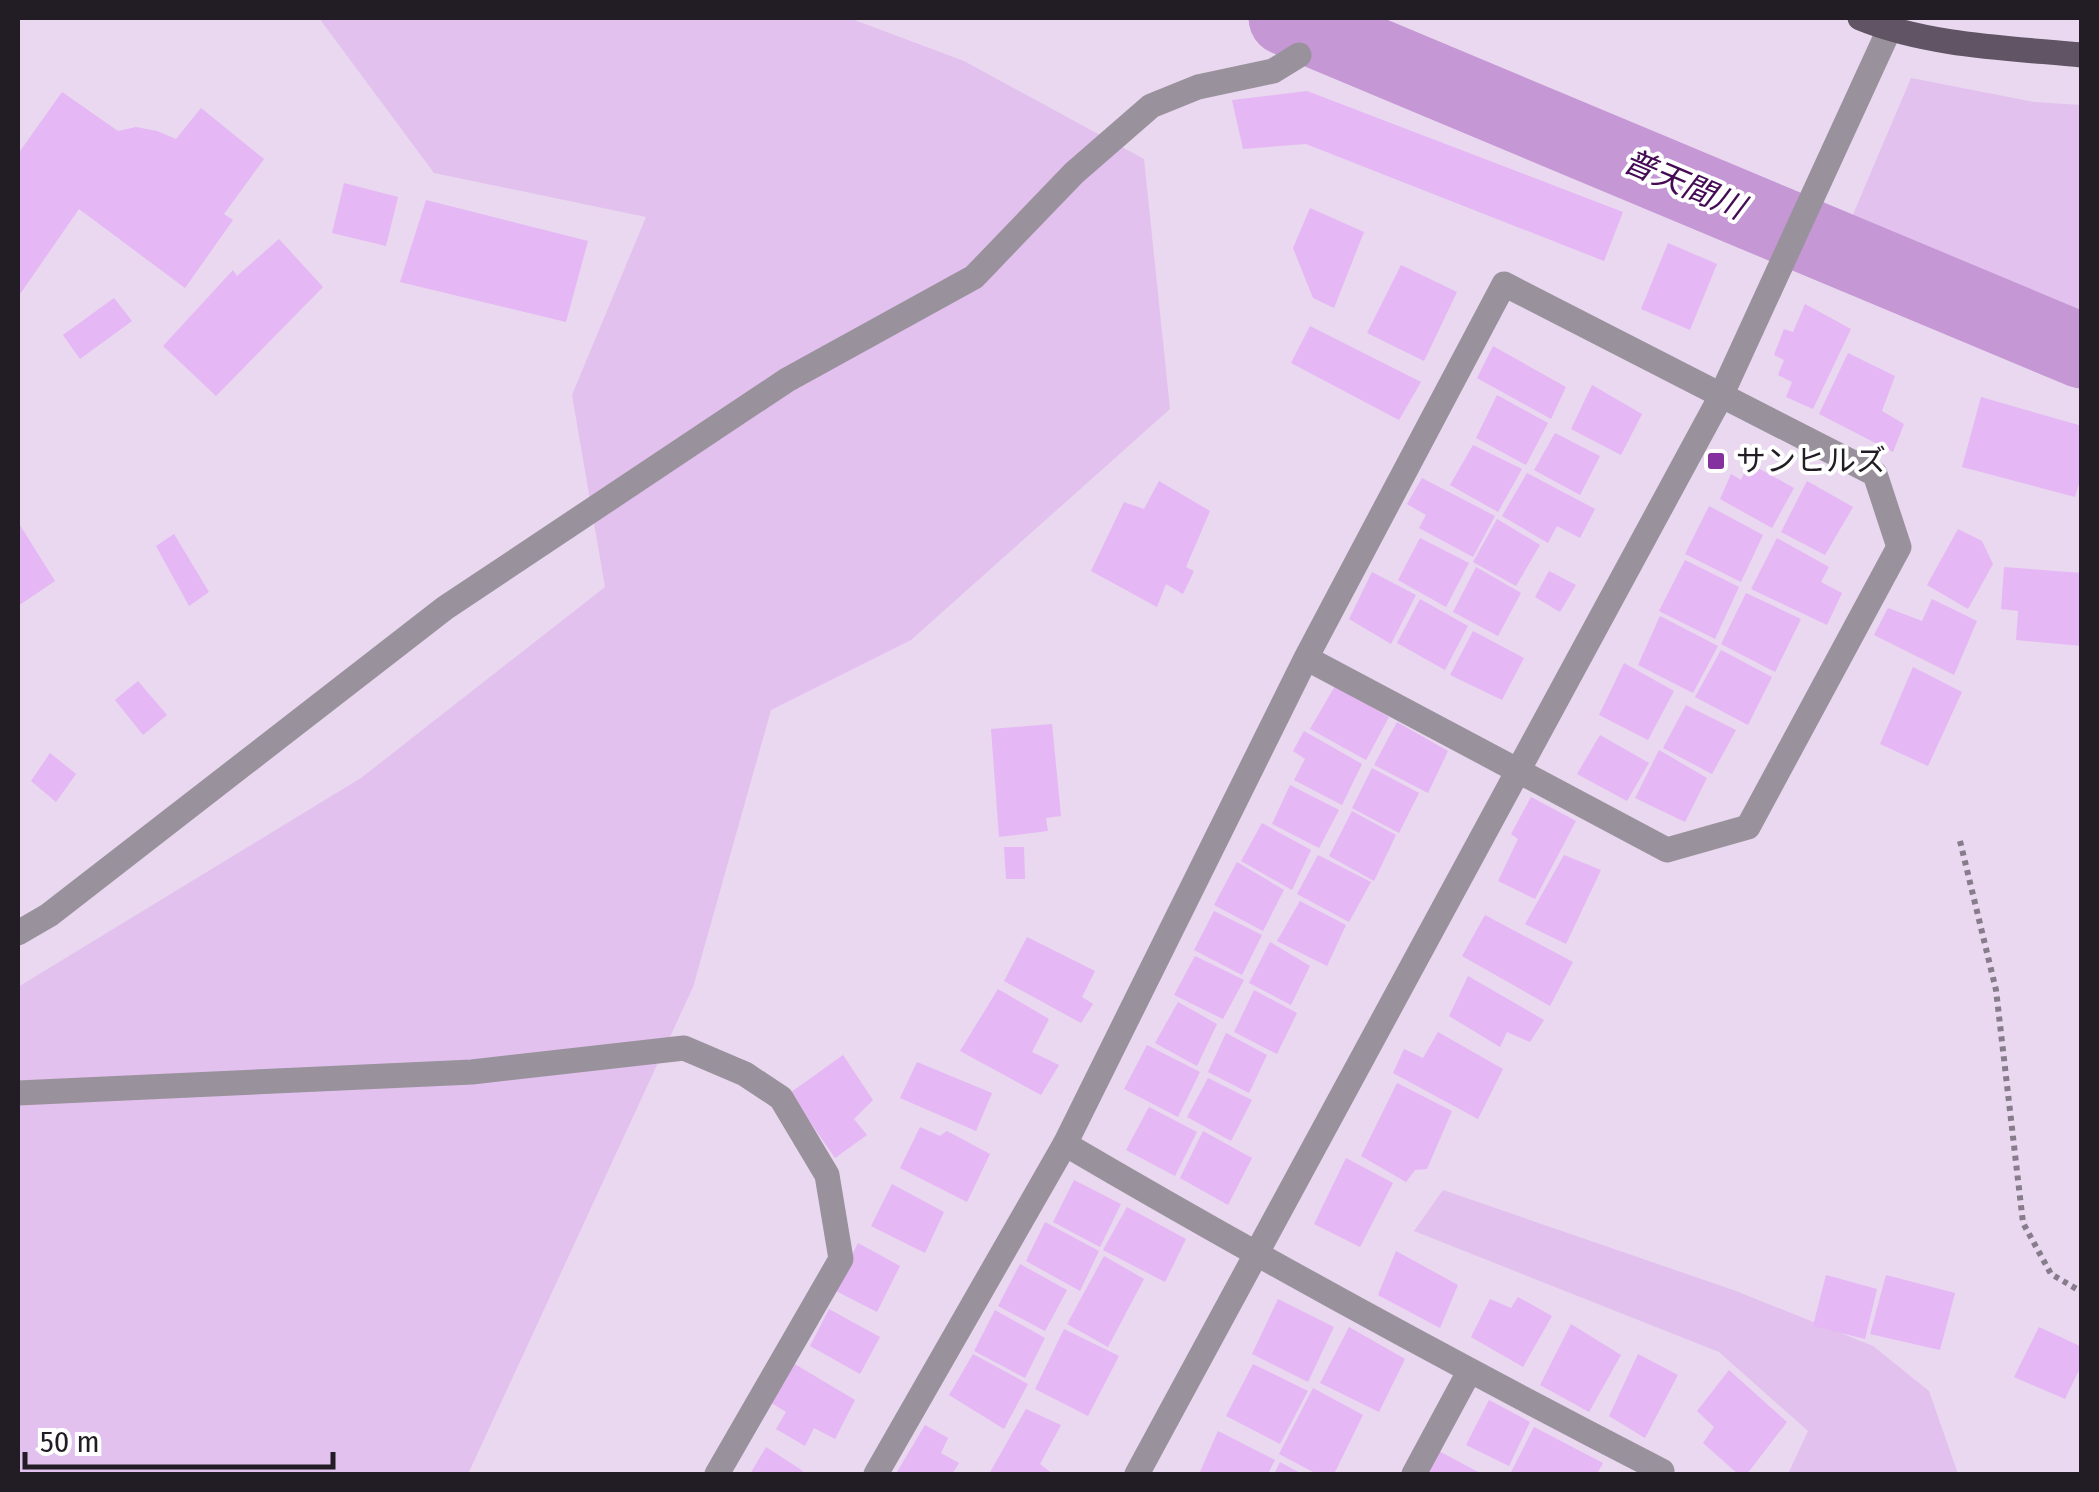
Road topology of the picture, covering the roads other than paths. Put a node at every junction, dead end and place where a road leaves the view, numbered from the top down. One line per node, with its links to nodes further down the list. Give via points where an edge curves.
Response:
1 (1860, 18): 2 (main road)
2 (1889, 30): 4 (main road); 5 (street)
3 (1299, 55): 8 (street, via 1273,71 1198,87 1152,106 1074,173 974,277 787,380 446,608)
4 (2082, 55)
5 (1720, 398): 6 (street, via 1504,284); 7 (street); 7 (street, via 1875,474 1899,546 1748,827 1667,850)
6 (1306, 658): 7 (street); 10 (street)
7 (1519, 771): 11 (street)
8 (18, 933)
9 (18, 1093): 13 (street, via 472,1072 684,1048 745,1074 781,1098 826,1176 841,1259)
10 (1065, 1144): 11 (street); 14 (street)
11 (1255, 1256): 12 (street); 15 (street)
12 (1469, 1372): 16 (street); 17 (street)
13 (717, 1474)
14 (876, 1474)
15 (1137, 1474)
16 (1414, 1474)
17 (1660, 1474)

